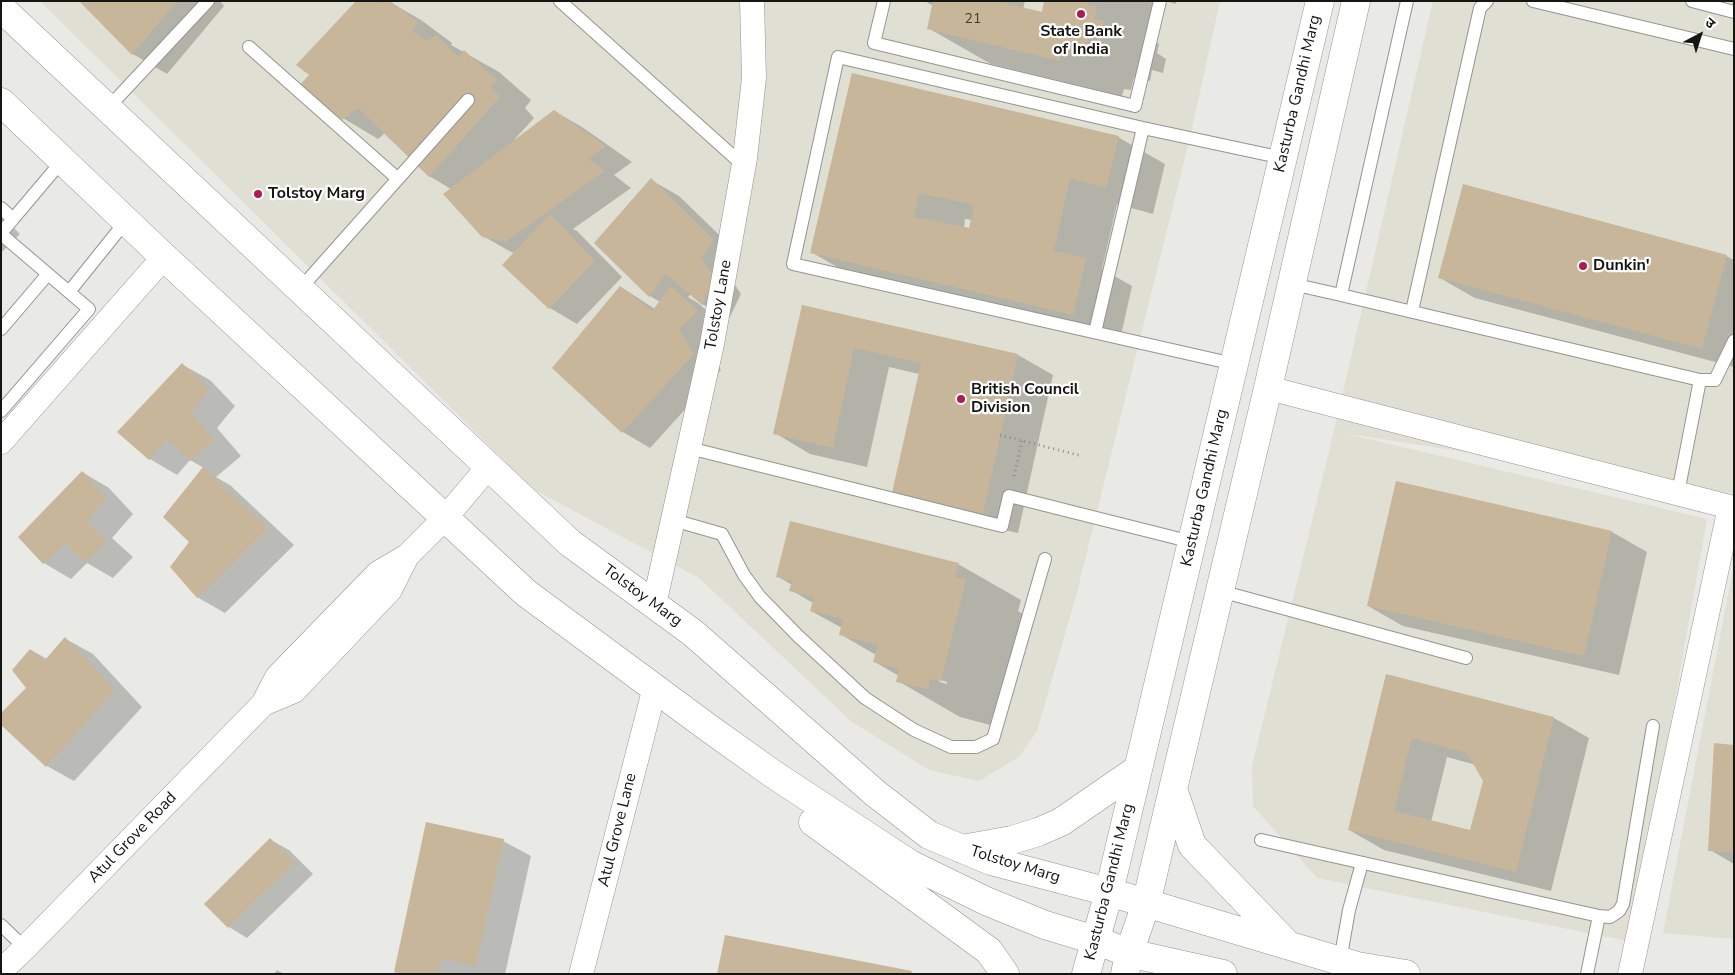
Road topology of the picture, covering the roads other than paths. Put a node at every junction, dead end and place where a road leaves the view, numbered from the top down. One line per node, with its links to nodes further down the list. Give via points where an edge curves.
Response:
1 (208, 1): 18 (lane)
2 (560, 1): 22 (lane)
3 (752, 1): 22 (street, Tolstoy Lane, via 754,78)
4 (884, 1): 5 (lane, via 874,43 1135,106)
5 (1160, 1)
6 (1320, 1): 20 (main road, Kasturba Gandhi Marg)
7 (1356, 1): 30 (main road)
8 (1407, 1): 33 (lane)
9 (1488, 1): 34 (lane, via 1480,8)
10 (1534, 1): 15 (lane)
11 (1692, 1): 13 (lane)
12 (1, 8): 18 (main road, Tolstoy Marg)
13 (1734, 12)
14 (249, 47): 23 (lane)
15 (1734, 49)
16 (468, 100): 23 (lane)
17 (2, 105): 21 (main road)
18 (107, 109): 31 (main road, Tolstoy Marg)
19 (1143, 128): 20 (lane); 36 (lane); 36 (lane, via 838,57 794,264)
20 (1283, 158): 38 (main road, Kasturba Gandhi Marg)
21 (62, 161): 25 (lane); 26 (main road)
22 (744, 166): 43 (street, Tolstoy Lane, via 712,344)
23 (398, 179): 31 (lane)
24 (1, 208): 25 (lane)
25 (13, 219): 27 (lane)
26 (126, 221): 28 (main road); 32 (lane)
27 (1, 233): 29 (lane)
28 (164, 257): 42 (street); 47 (main road)
29 (48, 274): 32 (lane); 35 (lane)
30 (1292, 284): 33 (lane); 40 (main road)
31 (300, 289): 44 (main road, Tolstoy Marg)
32 (69, 292): 41 (lane, via 89,309)
33 (1341, 295): 34 (lane)
34 (1412, 312): 39 (lane)
35 (1, 330)
36 (1095, 332): 38 (lane)
37 (1734, 341): 39 (lane, via 1714,380)
38 (1234, 364): 49 (main road, Kasturba Gandhi Marg)
39 (1700, 380): 45 (lane)
40 (1268, 388): 45 (street); 51 (main road)
41 (1, 411)
42 (1, 442)
43 (689, 448): 48 (street, Tolstoy Lane); 49 (lane, via 1002,526 1009,496)
44 (488, 466): 47 (street, Atul Grove Road); 52 (main road, Tolstoy Marg, via 570,543)
45 (1678, 493): 46 (street)
46 (1732, 507): 78 (street)
47 (446, 517): 54 (main road, via 526,593); 68 (street, Atul Grove Road, via 407,556 371,580 277,677 263,704)
48 (673, 520): 50 (lane, via 722,534 760,597 798,636 865,698 914,730 951,747 976,747 993,739); 52 (street, Tolstoy Lane)
49 (1192, 542): 57 (main road, Kasturba Gandhi Marg)
50 (1045, 559)
51 (1220, 591): 53 (lane); 58 (main road)
52 (654, 605): 60 (main road, Tolstoy Marg, via 693,633 874,793 929,835)
53 (1466, 658)
54 (655, 687): 56 (main road); 72 (street, Atul Grove Lane)
55 (1653, 726): 64 (lane, via 1623,904 1619,912 1610,917)
56 (710, 729): 66 (main road, via 910,864 1045,925); 73 (main road, via 776,795 988,951)
57 (1138, 769): 60 (main road, via 1061,822 1012,840); 62 (main road, Kasturba Gandhi Marg)
58 (1173, 789): 63 (main road); 67 (main road, via 1192,845)
59 (1261, 840): 61 (lane)
60 (962, 849): 62 (main road, Tolstoy Marg, via 991,862)
61 (1362, 863): 64 (lane); 69 (lane)
62 (1109, 892): 63 (main road, Tolstoy Marg); 66 (main road, Kasturba Gandhi Marg)
63 (1146, 904): 67 (main road, Tolstoy Marg); 70 (main road)
64 (1599, 916): 77 (lane)
65 (1, 925): 68 (lane)
66 (1095, 940): 70 (main road); 74 (main road, Kasturba Gandhi Marg)
67 (1289, 946): 69 (main road, Tolstoy Marg)
68 (25, 948): 71 (street, Atul Grove Road)
69 (1340, 960): 76 (main road, Tolstoy Marg)
70 (1127, 964): 75 (main road)
71 (1, 971)
72 (581, 974)
73 (1005, 974)
74 (1086, 974)
75 (1223, 974)
76 (1406, 974)
77 (1587, 974)
78 (1630, 974)

